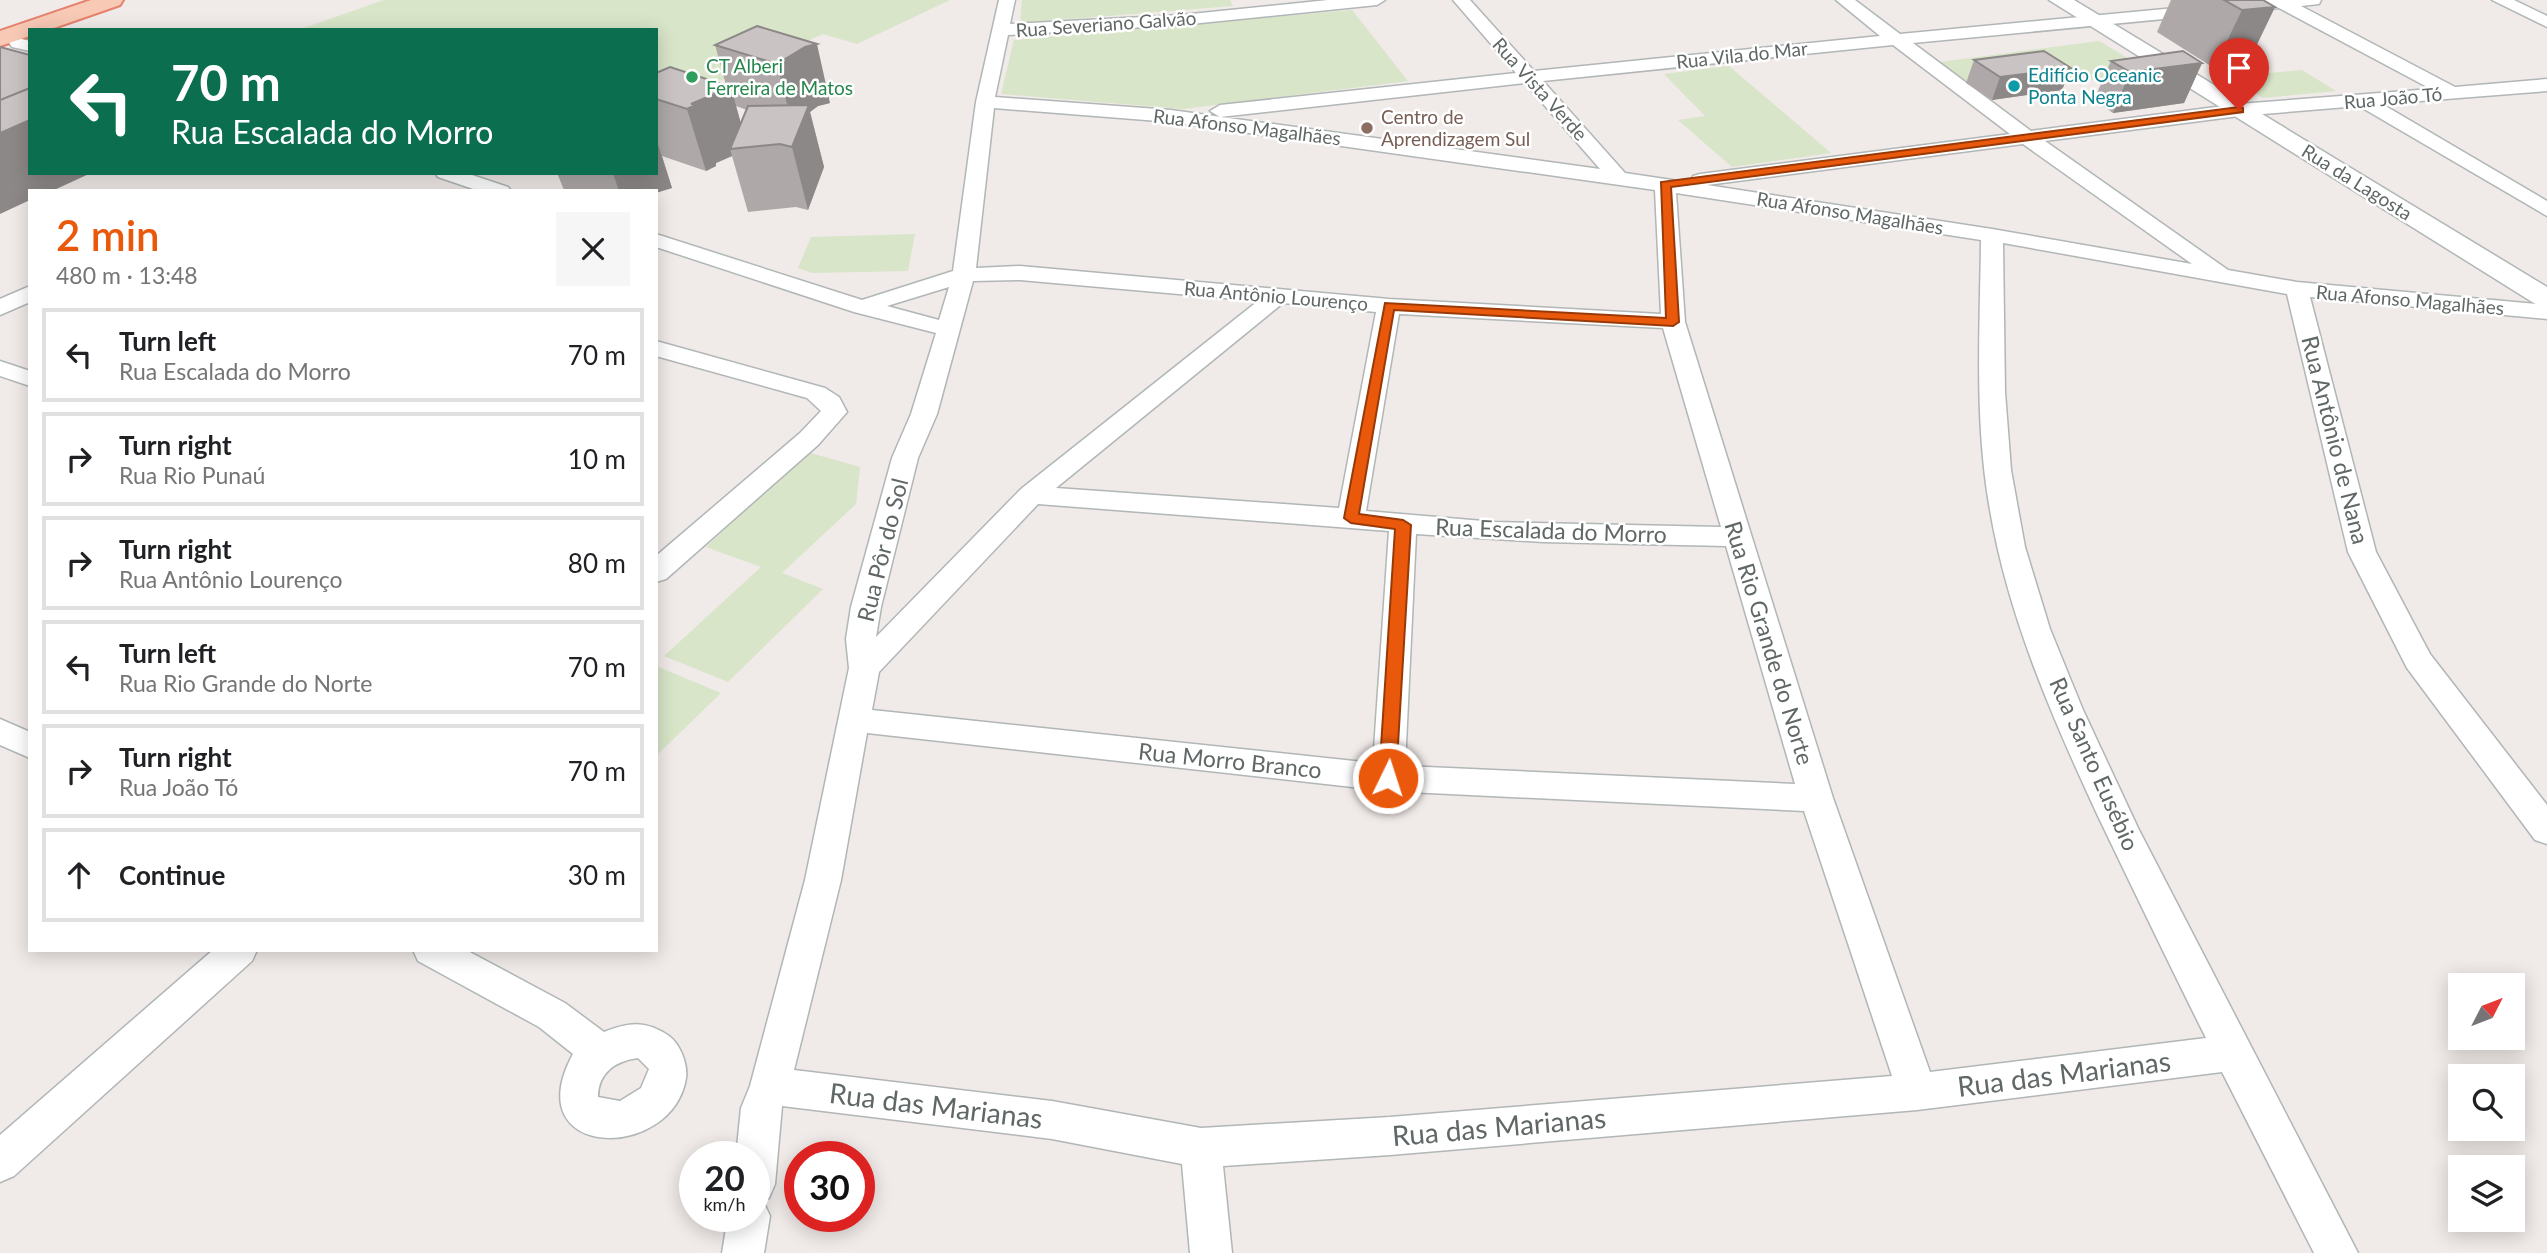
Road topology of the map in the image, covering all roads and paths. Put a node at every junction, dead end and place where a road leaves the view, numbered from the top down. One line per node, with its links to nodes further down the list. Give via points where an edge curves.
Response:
1 (1007, 0): 14 (street, Rua Pôr do Sol)
2 (1377, 0): 14 (street, Rua Severiano Galvão, via 1181,20)
3 (1461, 0): 16 (street, Rua Vista Verde)
4 (1844, 0): 15 (street)
5 (2059, 0): 10 (street, Rua da Lagosta)
6 (2313, 0): 8 (street, Rua Vila do Mar)
7 (2500, 0): 11 (street)
8 (2280, 1): 10 (street, Rua Vila do Mar); 18 (street)
9 (122, 2): 12 (main road); 13 (main road)
10 (2091, 20): 15 (street, Rua Vila do Mar); 21 (street, Rua da Lagosta)
11 (2547, 22)
12 (54, 28)
13 (61, 28)
14 (1001, 30): 20 (street, Rua Pôr do Sol)
15 (1897, 39): 16 (street, Rua Vila do Mar); 23 (street)
16 (1530, 78): 22 (street, Rua Vila do Mar); 25 (street, Rua Vista Verde)
17 (2547, 85): 18 (street, Rua João Tó)
18 (2453, 93): 19 (street, Rua João Tó)
19 (2362, 100): 21 (street, Rua João Tó); 28 (street)
20 (985, 102): 22 (street, Rua Afonso Magalhães); 31 (street, Rua Pôr do Sol)
21 (2239, 110): 23 (street, Rua João Tó); 36 (street, Rua da Lagosta)
22 (1171, 116): 25 (street, Rua Afonso Magalhães)
23 (2026, 137): 26 (street, Rua João Tó); 32 (street)
24 (451, 175): 27 (street)
25 (1619, 178): 26 (street, Rua Afonso Magalhães)
26 (1665, 185): 29 (street, Rua Afonso Magalhães); 41 (street, Rua Rio Grande do Norte)
27 (495, 189)
28 (2547, 210)
29 (1992, 235): 32 (street, Rua Afonso Magalhães); 61 (street, Rua Santo Eusébio, via 1996,460 2011,547 2044,655)
30 (658, 241): 38 (street)
31 (964, 275): 35 (street, Rua Antônio Lourenço, via 1020,273); 38 (street, Rua Antônio Lourenço); 42 (street, Rua Pôr do Sol)
32 (2227, 278): 33 (street, Rua Afonso Magalhães)
33 (2297, 289): 40 (street, Rua Afonso Magalhães); 57 (street, Rua Antônio de Nana, via 2362,552 2418,660)
34 (28, 294): 39 (street)
35 (1277, 297): 37 (street, Rua Antônio Lourenço); 46 (street)
36 (2547, 299)
37 (1389, 306): 41 (street, Rua Antônio Lourenço); 47 (street)
38 (862, 307): 42 (street)
39 (0, 308)
40 (2547, 312)
41 (1673, 322): 49 (street, Rua Rio Grande do Norte)
42 (948, 329): 51 (street, Rua Pôr do Sol, via 877,561 861,639)
43 (658, 349): 50 (street, via 816,393 831,402 834,412)
44 (0, 368): 45 (street)
45 (28, 378)
46 (1031, 495): 47 (street, Rua Escalada do Morro); 51 (street)
47 (1351, 518): 48 (street, Rua Escalada do Morro)
48 (1403, 525): 49 (street, Rua Escalada do Morro); 55 (street)
49 (1736, 537): 56 (street, Rua Rio Grande do Norte)
50 (658, 570)
51 (864, 668): 52 (street, Rua Pôr do Sol)
52 (854, 720): 55 (street, Rua Morro Branco); 62 (street, Rua Pôr do Sol, via 823,880)
53 (0, 731): 54 (street)
54 (28, 745)
55 (1388, 778): 56 (street, Rua Morro Branco)
56 (1816, 798): 63 (street, Rua Rio Grande do Norte)
57 (2547, 830)
58 (237, 952): 66 (street)
59 (435, 952): 60 (street, via 552,1014)
60 (600, 1052)
61 (2230, 1054): 63 (street, Rua das Marianas); 70 (street, Rua Santo Eusébio)
62 (770, 1086): 64 (street, Rua Pôr do Sol, via 761,1108); 65 (street, Rua das Marianas, via 1052,1120)
63 (1917, 1092): 65 (street, Rua das Marianas)
64 (758, 1141)
65 (1201, 1148): 69 (street)
66 (0, 1162)
67 (746, 1232): 68 (street)
68 (743, 1253)
69 (1211, 1253)
70 (2337, 1253)

